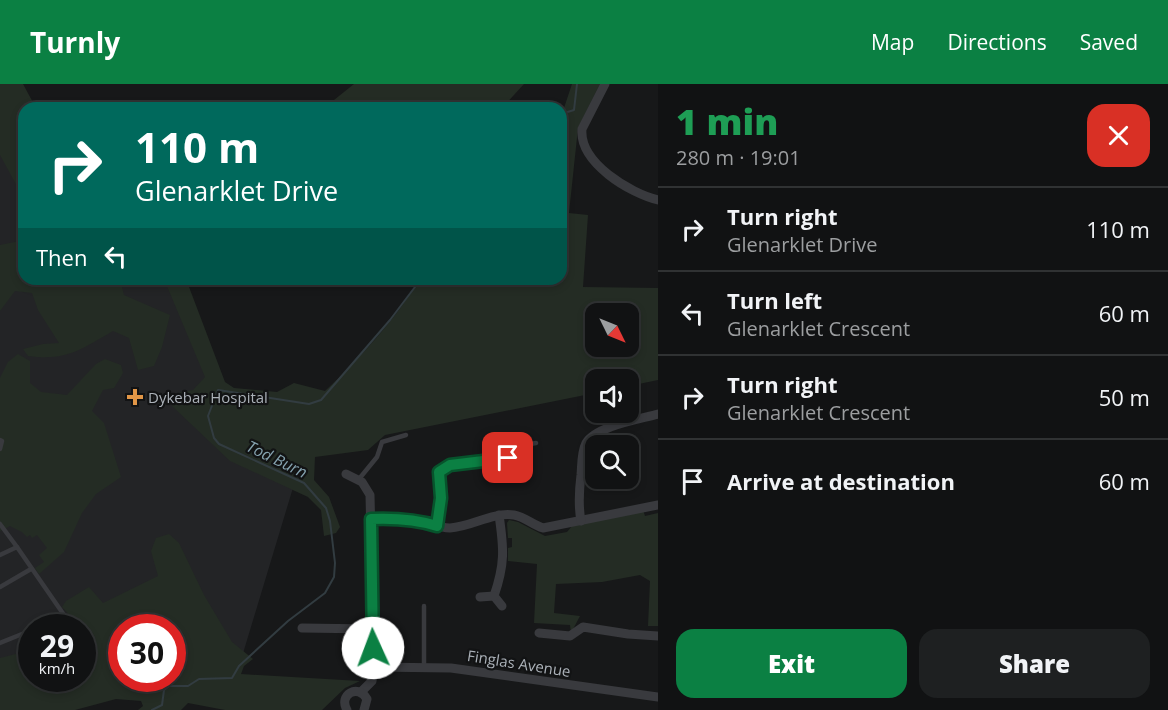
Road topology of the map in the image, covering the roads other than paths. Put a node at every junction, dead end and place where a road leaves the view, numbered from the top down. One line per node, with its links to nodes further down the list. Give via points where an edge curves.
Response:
1 (605, 84): 2 (street, via 582,129 585,144 605,171 628,189)
2 (658, 200)
3 (658, 414): 14 (street, via 604,429 591,437 582,461 578,506)
4 (405, 435): 10 (lane, via 382,442 377,457)
5 (0, 440): 7 (lane)
6 (536, 442): 8 (lane, via 519,446)
7 (0, 449)
8 (508, 458): 16 (street, via 450,465 439,472)
9 (346, 474): 10 (street)
10 (358, 479): 13 (street, via 370,495)
11 (658, 505): 14 (street)
12 (500, 515): 14 (street, via 522,517 543,528); 16 (street, via 448,528); 22 (street, via 503,571)
13 (371, 519): 16 (street, via 417,519); 27 (street)
14 (581, 521)
15 (0, 524): 17 (lane)
16 (437, 526)
17 (17, 547): 18 (lane); 19 (lane)
18 (0, 555)
19 (31, 569): 20 (lane); 25 (lane)
20 (0, 587)
21 (480, 597): 22 (street)
22 (494, 597): 24 (street)
23 (424, 606): 33 (lane)
24 (502, 606)
25 (63, 614)
26 (302, 628): 27 (street)
27 (372, 629): 32 (street)
28 (539, 633): 30 (street, via 570,636 583,627)
29 (18, 636): 31 (lane)
30 (658, 636)
31 (0, 643)
32 (374, 667): 33 (street, Finglas Avenue); 34 (street, via 372,681)
33 (424, 668): 35 (street, Finglas Avenue, via 452,668)
34 (361, 692): 36 (street, via 350,692); 37 (street, via 367,699)
35 (658, 697)
36 (342, 708)
37 (364, 710)

